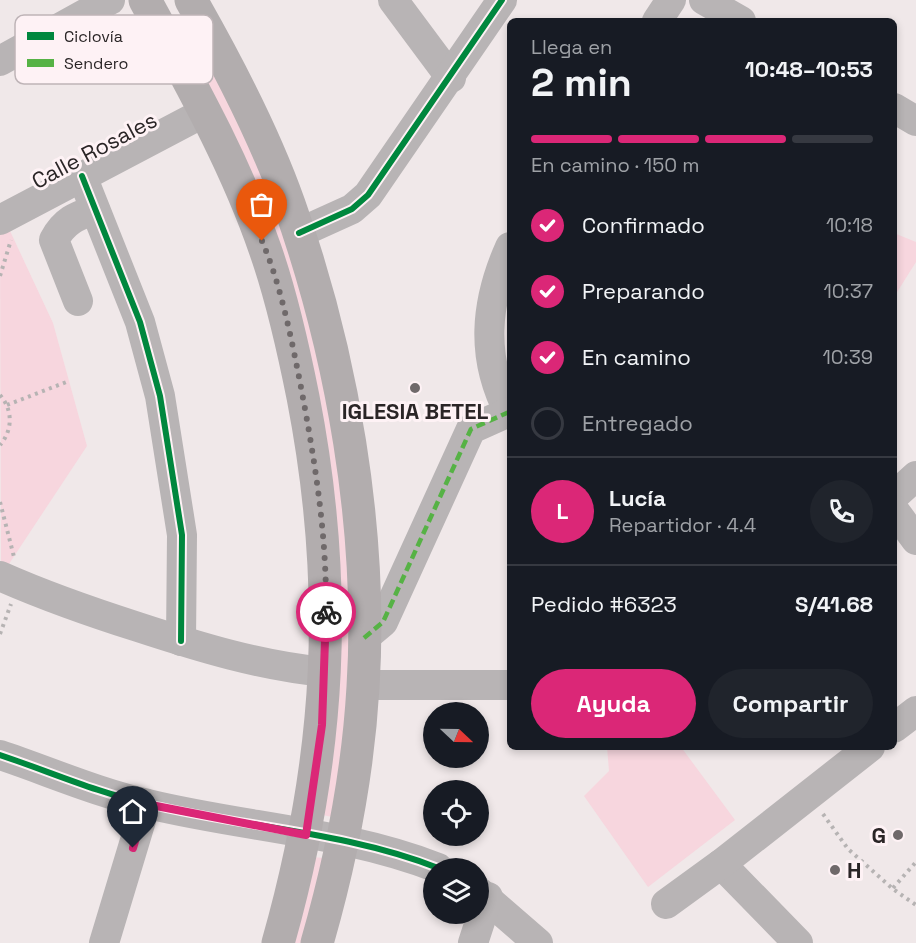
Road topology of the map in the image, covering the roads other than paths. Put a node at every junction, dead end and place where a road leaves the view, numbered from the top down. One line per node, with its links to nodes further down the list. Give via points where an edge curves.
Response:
1 (110, 0): 8 (street)
2 (393, 0): 14 (street)
3 (502, 0): 14 (street)
4 (671, 0): 9 (street)
5 (705, 0): 10 (street)
6 (197, 2): 7 (main road)
7 (152, 12)
8 (83, 15)
9 (659, 18)
10 (736, 18)
11 (213, 36): 22 (main road)
12 (15, 53): 13 (street)
13 (0, 61)
14 (451, 78): 22 (street, via 368,195 327,223)
15 (190, 84): 17 (main road)
16 (897, 110): 18 (street)
17 (205, 112): 19 (street, Calle Rosales); 36 (main road, via 265,247 294,352 322,513)
18 (916, 121)
19 (82, 176): 20 (street); 21 (street, Calle Rosales)
20 (95, 210): 24 (street, via 61,226 54,240); 32 (street, via 140,322 160,396 182,535)
21 (6, 228)
22 (299, 233): 34 (main road, via 330,342 344,412 361,539)
23 (507, 254): 25 (street, via 498,275 489,321 494,371)
24 (78, 301)
25 (507, 407)
26 (507, 414): 34 (street, via 471,429 383,622)
27 (916, 476): 28 (street)
28 (897, 493)
29 (897, 514): 30 (street)
30 (916, 540)
31 (11, 572): 33 (street)
32 (182, 585): 33 (street, via 158,614); 35 (street)
33 (127, 623): 35 (street)
34 (364, 638): 37 (main road)
35 (181, 641): 36 (street, via 286,669)
36 (325, 672): 44 (main road)
37 (363, 685): 38 (street); 45 (main road)
38 (507, 686)
39 (916, 711): 40 (street)
40 (897, 726)
41 (866, 750): 47 (street)
42 (0, 755): 43 (street)
43 (146, 804): 44 (street); 51 (street)
44 (306, 835): 45 (street); 52 (main road)
45 (342, 842): 46 (street); 53 (main road)
46 (423, 862)
47 (721, 864): 49 (street); 56 (street)
48 (489, 899): 55 (street)
49 (666, 904)
50 (477, 924): 54 (street)
51 (104, 943)
52 (278, 943)
53 (317, 943)
54 (473, 943)
55 (538, 943)
56 (798, 943)

